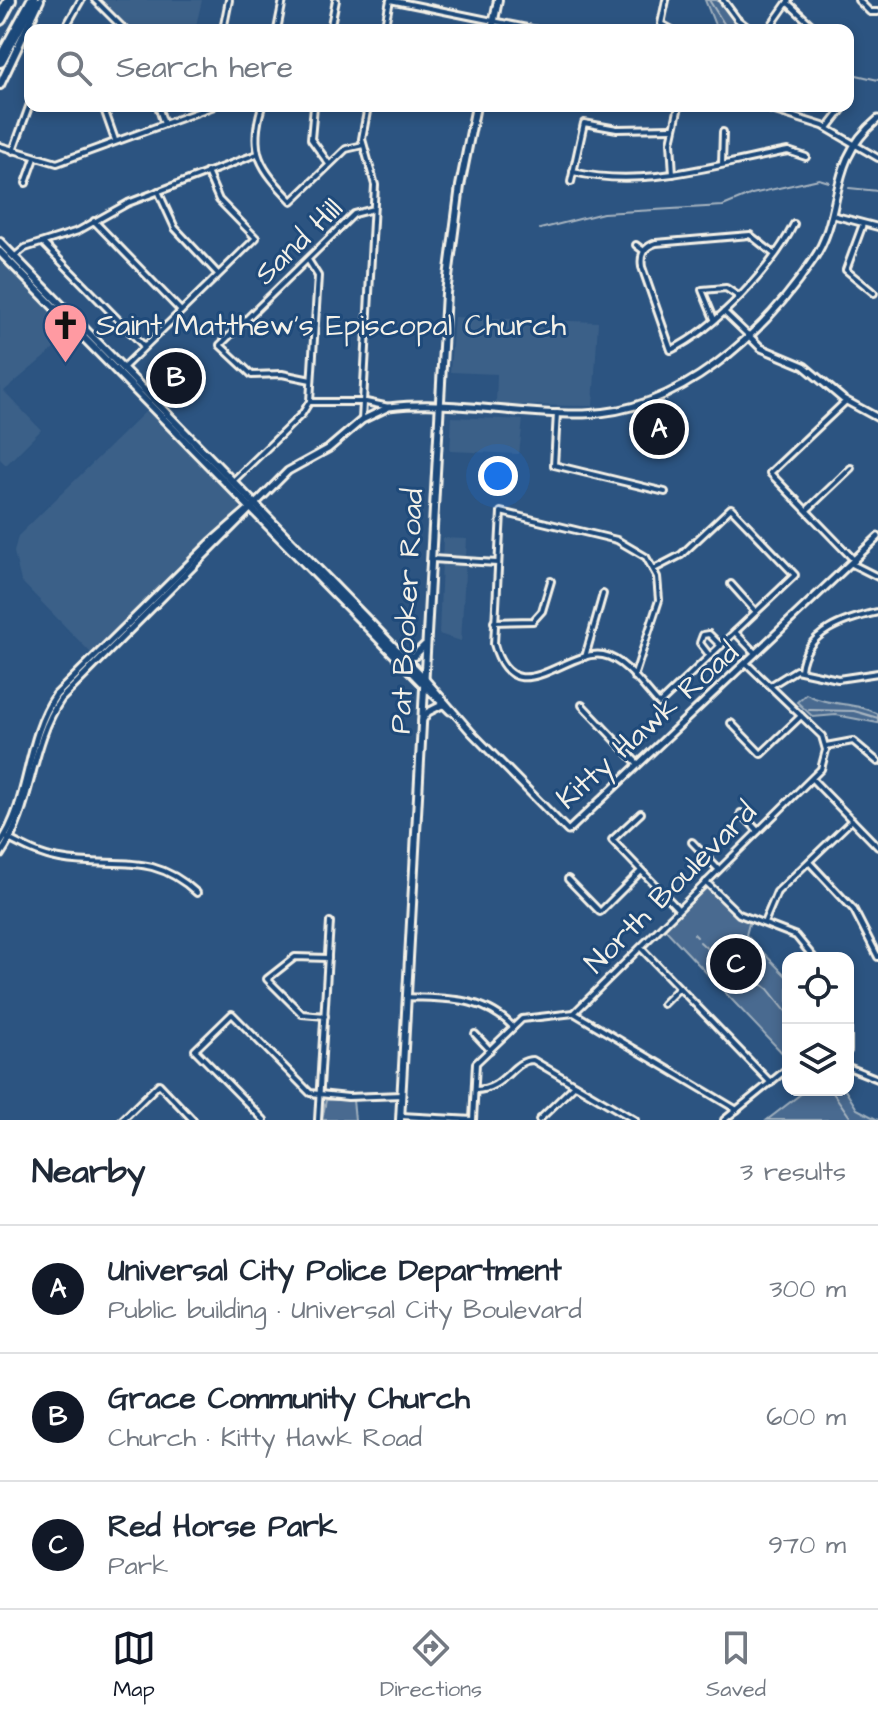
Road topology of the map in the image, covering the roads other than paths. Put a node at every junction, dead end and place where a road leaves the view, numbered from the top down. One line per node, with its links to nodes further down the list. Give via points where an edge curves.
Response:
1 (10, 0): 17 (highway)
2 (27, 0): 32 (highway)
3 (33, 0): 32 (highway)
4 (40, 0): 19 (main road)
5 (81, 0): 20 (street)
6 (95, 0): 21 (street)
7 (229, 0): 22 (street)
8 (283, 0): 23 (street)
9 (336, 0): 24 (street)
10 (390, 0): 18 (street); 25 (street)
11 (498, 0): 18 (main road)
12 (666, 0): 27 (street)
13 (723, 0): 28 (street)
14 (858, 0): 16 (street, via 870,12)
15 (788, 1): 29 (street); 30 (street)
16 (878, 12)
17 (0, 19)
18 (494, 22): 26 (street)
19 (29, 24)
20 (67, 24)
21 (119, 24)
22 (224, 24)
23 (278, 24)
24 (331, 24)
25 (385, 24)
26 (505, 24)
27 (661, 24)
28 (743, 24)
29 (772, 24)
30 (811, 24)
31 (24, 34): 33 (main road)
32 (0, 58)
33 (0, 85)
34 (27, 112): 55 (street)
35 (105, 112): 51 (street)
36 (160, 112): 47 (street)
37 (197, 112): 47 (street)
38 (260, 112): 56 (street)
39 (313, 112): 60 (street, via 311,139)
40 (367, 112): 53 (street)
41 (475, 112): 96 (main road, Pat Booker Road, via 448,269)
42 (677, 112): 48 (street)
43 (779, 112): 45 (street)
44 (840, 112): 49 (street)
45 (786, 114): 49 (street)
46 (878, 119): 52 (street)
47 (164, 124): 51 (street)
48 (673, 128): 63 (street, via 617,129 584,123); 64 (street)
49 (828, 128): 52 (street)
50 (723, 132): 61 (street)
51 (115, 140): 58 (street, via 57,163)
52 (854, 144): 59 (street); 69 (street, via 838,180)
53 (363, 145): 60 (street, via 346,149); 68 (street, via 374,176)
54 (0, 146): 55 (street)
55 (13, 151): 58 (street)
56 (257, 154): 60 (street, via 292,201); 62 (street)
57 (806, 157): 61 (street, via 788,151)
58 (35, 158): 66 (street)
59 (878, 158)
60 (329, 164)
61 (722, 164): 64 (street)
62 (207, 172): 67 (street); 82 (street, via 219,200 256,238)
63 (573, 172): 64 (street, via 621,178); 65 (street)
64 (673, 174)
65 (571, 182)
66 (26, 183)
67 (158, 191): 70 (street); 82 (street, via 175,228)
68 (373, 209): 81 (street, Sand Hill, via 354,214); 94 (street)
69 (832, 215): 72 (street); 88 (street, via 813,261)
70 (94, 221): 75 (street); 85 (street)
71 (794, 224): 79 (street)
72 (863, 224): 73 (street); 83 (street, via 846,270)
73 (878, 227)
74 (0, 242): 80 (main road, Kitty Hawk Road)
75 (43, 243): 80 (street); 89 (street)
76 (636, 245): 77 (street)
77 (644, 251): 79 (street, via 656,243 750,235); 87 (street, via 642,267 671,350)
78 (0, 252): 80 (main road, Kitty Hawk Road)
79 (774, 254): 84 (street)
80 (12, 259): 90 (main road, Kitty Hawk Road)
81 (308, 260): 91 (street, via 318,276); 91 (street, Sand Hill, via 220,345 252,375)
82 (218, 274): 85 (street)
83 (874, 293)
84 (738, 296): 86 (street); 87 (street, via 726,288 702,290)
85 (181, 311): 89 (street)
86 (723, 312): 87 (street); 88 (street)
87 (715, 320)
88 (748, 335): 92 (street, via 772,355 804,366); 97 (street, via 715,364 670,391 599,413)
89 (144, 346): 90 (street)
90 (120, 370): 101 (main road, Kitty Hawk Road)
91 (311, 380): 93 (street)
92 (846, 401): 98 (street); 104 (street, via 770,473)
93 (310, 402): 94 (street); 101 (street)
94 (363, 403): 95 (street); 99 (street)
95 (389, 407): 96 (street); 99 (street)
96 (440, 408): 97 (street); 106 (main road, Pat Booker Road)
97 (557, 413): 102 (street, via 554,465)
98 (878, 418)
99 (362, 420): 103 (street, via 328,449 295,466)
100 (851, 468): 104 (street)
101 (231, 483): 103 (main road, Kitty Hawk Road)
102 (665, 492)
103 (253, 506): 117 (main road, Kitty Hawk Road); 145 (street, via 77,677 40,734)
104 (807, 510): 107 (street)
105 (878, 537): 107 (street, Kitty Hawk Road)
106 (432, 559): 108 (street); 119 (main road, Pat Booker Road)
107 (853, 562): 110 (street); 121 (street, Kitty Hawk Road)
108 (498, 563): 109 (street, via 501,512 629,544); 116 (street)
109 (654, 569): 114 (street, via 681,555 731,508 795,575); 128 (street, via 658,606)
110 (878, 577)
111 (551, 581): 116 (street, via 538,618)
112 (731, 584): 114 (street)
113 (603, 594): 124 (street)
114 (756, 612): 118 (street)
115 (878, 612): 126 (street, via 830,627 806,651)
116 (494, 622): 124 (street, via 498,654 522,677)
117 (372, 628): 122 (main road, Kitty Hawk Road); 129 (main road, Kitty Hawk Road)
118 (735, 632): 120 (street); 121 (street)
119 (426, 643): 122 (main road, via 414,656); 129 (main road, Pat Booker Road)
120 (721, 646): 123 (street); 123 (street, via 703,635 700,643)
121 (756, 655): 125 (street, Kitty Hawk Road)
122 (403, 656): 129 (main road, Kitty Hawk Road)
123 (710, 656): 128 (street, via 659,704)
124 (585, 657): 128 (street, via 610,657)
125 (747, 664): 130 (street); 139 (street, Kitty Hawk Road)
126 (801, 670): 127 (street, via 843,679); 130 (street, via 785,673)
127 (878, 673)
128 (634, 677)
129 (424, 681): 131 (street, Kitty Hawk Road); 133 (street, Kitty Hawk Road); 135 (main road, Pat Booker Road)
130 (770, 686): 134 (street)
131 (442, 705): 133 (street, Kitty Hawk Road); 135 (street)
132 (582, 705): 139 (street)
133 (454, 714): 139 (street, Kitty Hawk Road, via 568,831)
134 (801, 716): 136 (street, via 761,754); 137 (street)
135 (422, 721): 164 (main road, Pat Booker Road)
136 (731, 723)
137 (826, 746): 138 (street, via 853,741); 140 (street, North Boulevard, via 824,763)
138 (878, 762)
139 (640, 766)
140 (812, 779): 143 (street); 144 (street, North Boulevard)
141 (641, 813): 152 (street, via 612,840)
142 (741, 813): 144 (street)
143 (852, 820): 148 (street); 150 (street)
144 (758, 831): 151 (street, North Boulevard)
145 (8, 838): 147 (street); 149 (street); 155 (street, via 62,860 155,865)
146 (692, 842): 151 (street)
147 (0, 844)
148 (878, 847)
149 (0, 855)
150 (809, 862): 158 (street, via 773,897); 161 (street, via 854,910)
151 (718, 869): 154 (street, North Boulevard)
152 (641, 871): 153 (street, via 600,912); 156 (street)
153 (568, 879)
154 (706, 882): 156 (street, North Boulevard); 158 (street, via 739,914)
155 (197, 893)
156 (678, 909): 159 (street, North Boulevard)
157 (330, 922): 162 (street)
158 (764, 923): 160 (street, via 796,936)
159 (641, 948): 163 (street); 166 (street, North Boulevard)
160 (809, 952)
161 (878, 957)
162 (328, 958): 167 (street); 167 (street, via 295,957 267,979 302,1014)
163 (679, 988): 165 (street); 174 (street)
164 (407, 997): 168 (street, via 477,1003); 178 (main road, Pat Booker Road)
165 (663, 1004)
166 (574, 1013): 168 (street, North Boulevard, via 522,1019); 179 (street)
167 (325, 1016): 177 (street)
168 (513, 1027): 170 (street, North Boulevard)
169 (475, 1034): 170 (street)
170 (490, 1050): 176 (street, North Boulevard, via 476,1063)
171 (854, 1069): 173 (street)
172 (782, 1073): 174 (street)
173 (878, 1079)
174 (771, 1083): 179 (street)
175 (575, 1085): 176 (street, via 527,1059 499,1085); 181 (street); 187 (street)
176 (475, 1090): 186 (street, North Boulevard)
177 (321, 1095): 178 (street); 184 (street, via 306,1090 232,1014 195,1050); 185 (street)
178 (402, 1095): 180 (main road, Pat Booker Road)
179 (737, 1110): 188 (street)
180 (400, 1118): 186 (street)
181 (542, 1119)
182 (122, 1120): 183 (street, via 159,1084)
183 (193, 1120)
184 (264, 1120)
185 (318, 1120)
186 (473, 1120)
187 (635, 1120)
188 (724, 1120)

